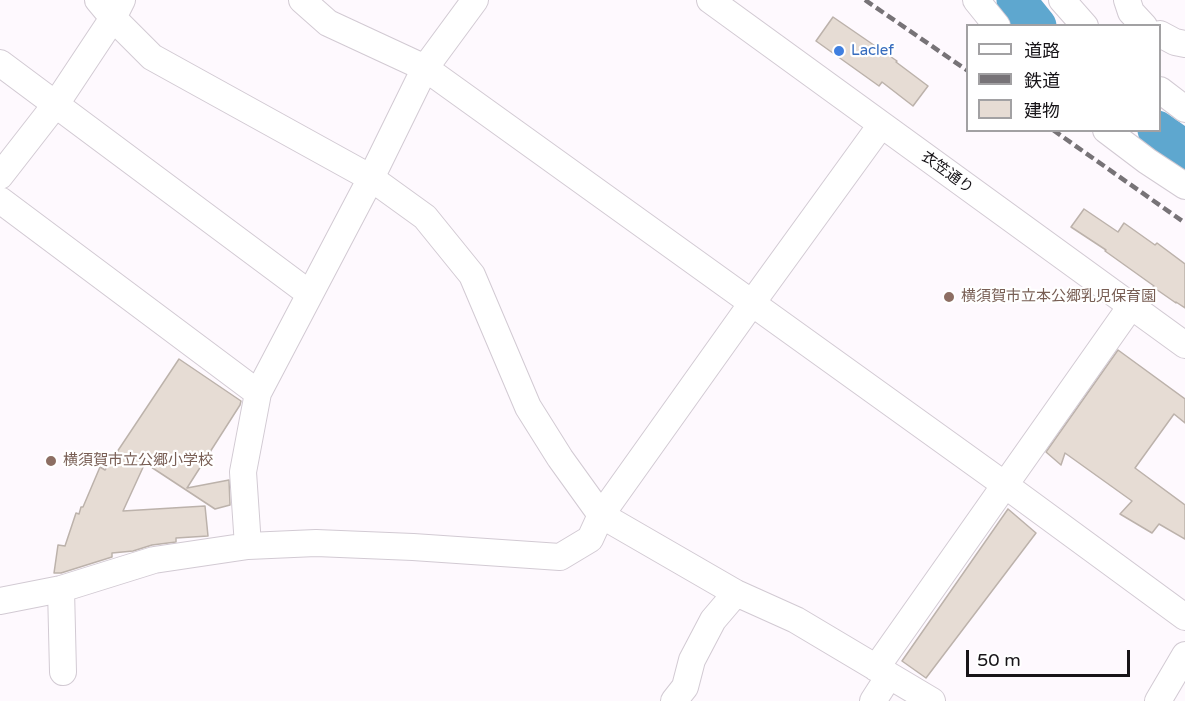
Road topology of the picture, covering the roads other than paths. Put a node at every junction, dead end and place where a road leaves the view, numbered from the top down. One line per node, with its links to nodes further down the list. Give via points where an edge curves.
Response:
1 (302, 0): 14 (street, via 328,23)
2 (475, 0): 14 (street)
3 (710, 0): 18 (street, 衣笠通り)
4 (976, 0): 8 (street)
5 (1062, 0): 9 (street)
6 (1127, 0): 10 (street, via 1131,12)
7 (111, 6): 16 (street); 21 (street, via 152,57)
8 (995, 24)
9 (1082, 24)
10 (1142, 24)
11 (1161, 35): 12 (street)
12 (1185, 44)
13 (0, 63): 16 (street)
14 (425, 68): 21 (street); 25 (street)
15 (1161, 91): 17 (street)
16 (56, 104): 20 (street); 24 (street)
17 (1185, 109)
18 (881, 125): 25 (street); 26 (street, 衣笠通り)
19 (1109, 132): 22 (street)
20 (0, 176)
21 (371, 178): 24 (street); 30 (street, via 425,217 472,275 528,407)
22 (1185, 186)
23 (0, 200): 28 (street)
24 (310, 294): 28 (street)
25 (752, 303): 29 (street); 30 (street)
26 (1131, 306): 27 (street, 衣笠通り); 29 (street)
27 (1185, 345)
28 (258, 393): 31 (street, via 243,472)
29 (1005, 485): 35 (street); 38 (street)
30 (601, 515): 31 (street, via 590,540 560,557 316,543); 33 (street)
31 (248, 546): 32 (street, via 154,560)
32 (61, 589): 34 (street); 37 (street)
33 (736, 593): 38 (street, via 796,620); 39 (street, via 713,620 692,660 685,687)
34 (0, 601)
35 (1185, 617)
36 (1185, 656): 42 (street)
37 (63, 672)
38 (883, 672): 40 (street); 41 (street)
39 (674, 701)
40 (873, 701)
41 (932, 701)
42 (1158, 701)

